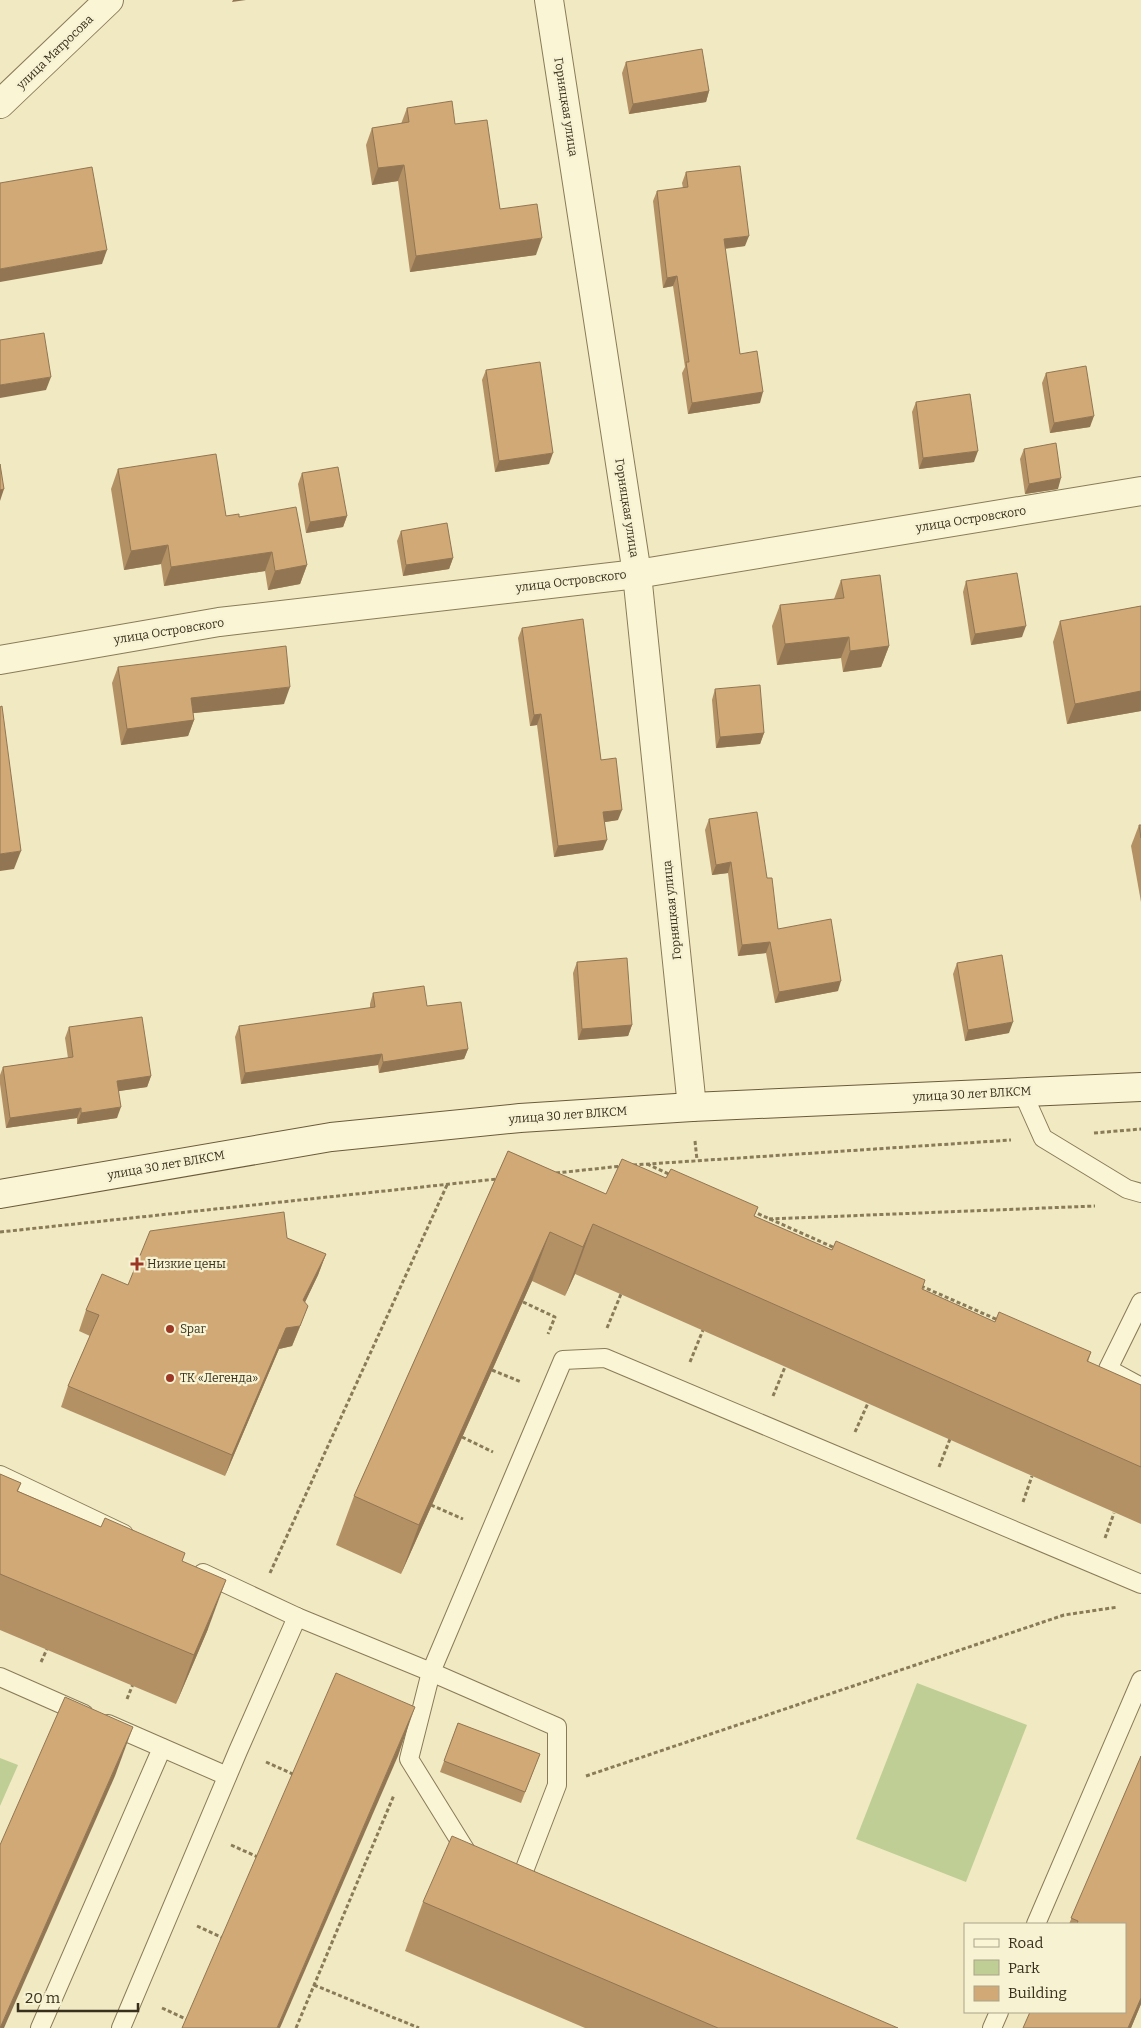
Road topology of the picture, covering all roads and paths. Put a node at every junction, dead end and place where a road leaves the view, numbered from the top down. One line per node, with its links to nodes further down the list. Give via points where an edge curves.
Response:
1 (109, 0): 3 (street, улица Матросова)
2 (549, 0): 5 (street, Горняцкая улица)
3 (0, 104)
4 (1141, 491): 5 (street, улица Островского)
5 (637, 574): 6 (street, улица Островского, via 219,622); 9 (street, Горняцкая улица)
6 (0, 660)
7 (1141, 1087): 8 (street, улица 30 лет ВЛКСМ)
8 (1022, 1091): 9 (street, улица 30 лет ВЛКСМ); 11 (lane)
9 (692, 1108): 18 (street, улица 30 лет ВЛКСМ, via 520,1118 331,1136)
10 (1141, 1129): 11 (path)
11 (1043, 1138): 12 (path); 17 (lane, via 1127,1189)
12 (646, 1164): 13 (path); 14 (path)
13 (552, 1174)
14 (673, 1176)
15 (504, 1178): 16 (path)
16 (447, 1184): 22 (path); 39 (path)
17 (1141, 1193)
18 (0, 1194)
19 (1102, 1205): 21 (path)
20 (743, 1207): 21 (path)
21 (769, 1219): 23 (path)
22 (0, 1232)
23 (840, 1250)
24 (912, 1282): 27 (path)
25 (522, 1302): 28 (path, via 555,1317)
26 (1141, 1302): 31 (lane, via 1108,1369)
27 (1001, 1322)
28 (545, 1342)
29 (492, 1370): 30 (path)
30 (527, 1384)
31 (1141, 1387)
32 (462, 1437): 33 (path)
33 (498, 1454)
34 (0, 1475): 37 (lane)
35 (432, 1506): 36 (path)
36 (470, 1522)
37 (135, 1540)
38 (189, 1566): 42 (lane)
39 (266, 1580)
40 (1141, 1584): 43 (lane, via 605,1358 563,1360)
41 (1122, 1607): 51 (path, via 1064,1616)
42 (297, 1617): 43 (lane); 47 (lane)
43 (431, 1672): 48 (lane); 51 (lane, via 557,1727)
44 (0, 1677): 46 (lane)
45 (1141, 1680): 57 (lane)
46 (162, 1748): 49 (lane); 63 (lane)
47 (238, 1750): 49 (lane); 50 (path)
48 (409, 1760): 54 (lane, via 475,1865); 59 (path)
49 (227, 1776): 52 (lane)
50 (300, 1777)
51 (557, 1785): 55 (lane, via 512,1881)
52 (204, 1832): 53 (path); 56 (lane)
53 (265, 1860)
54 (483, 1868)
55 (537, 1892)
56 (170, 1914): 58 (path); 60 (lane)
57 (1036, 1923)
58 (231, 1941)
59 (314, 1985): 65 (path); 66 (path)
60 (135, 1995): 62 (path); 64 (lane)
61 (998, 2013): 67 (lane)
62 (195, 2024)
63 (40, 2028)
64 (121, 2028)
65 (296, 2028)
66 (419, 2028)
67 (992, 2028)

